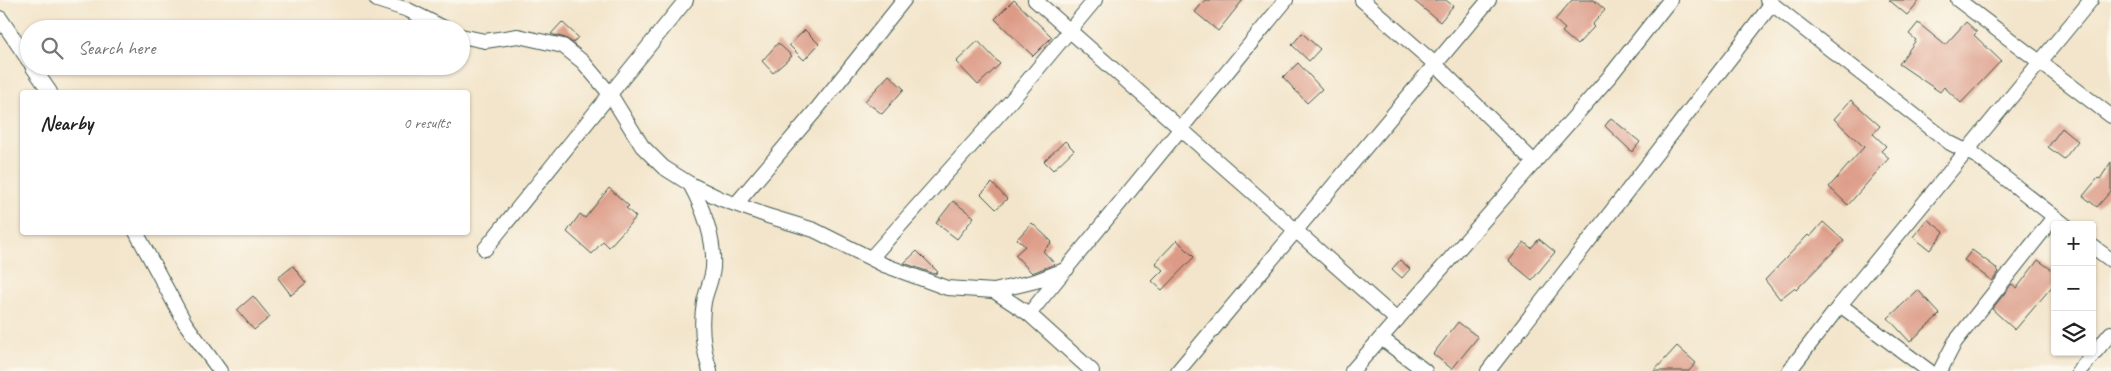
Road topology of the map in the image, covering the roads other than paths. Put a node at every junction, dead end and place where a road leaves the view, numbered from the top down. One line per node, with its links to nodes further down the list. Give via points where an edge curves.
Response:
1 (377, 0): 14 (street)
2 (686, 0): 22 (street)
3 (904, 0): 28 (street)
4 (1034, 0): 15 (street)
5 (1095, 0): 15 (street)
6 (1286, 0): 24 (street)
7 (1362, 0): 19 (street)
8 (1489, 0): 19 (street)
9 (1670, 0): 26 (street)
10 (1958, 0): 18 (street)
11 (2091, 0): 18 (street)
12 (1770, 2): 25 (street, via 1950,142); 50 (street)
13 (0, 18): 17 (street)
14 (428, 20)
15 (1070, 31): 24 (street); 35 (street)
16 (470, 38): 22 (street, via 485,41 518,36 562,46 583,62)
17 (20, 48)
18 (2040, 62): 23 (street); 25 (street)
19 (1435, 64): 26 (street); 31 (street)
20 (38, 75): 21 (street)
21 (49, 90)
22 (610, 94): 27 (street, via 642,146 663,167); 33 (street)
23 (2111, 116)
24 (1181, 129): 31 (street); 37 (street)
25 (1967, 150): 29 (street); 39 (street)
26 (1535, 163): 41 (street)
27 (690, 184): 28 (street); 45 (street, via 712,236 713,269 704,303 703,338)
28 (736, 204): 35 (street, via 814,230)
29 (2059, 221)
30 (2051, 230): 53 (street, via 1955,342)
31 (1295, 231): 41 (street); 47 (street)
32 (138, 235): 44 (street, via 185,323)
33 (485, 249)
34 (2096, 249): 36 (street)
35 (871, 258): 38 (street, via 948,288)
36 (2111, 260)
37 (1067, 269): 38 (street, via 1036,281); 40 (street)
38 (994, 291): 40 (street)
39 (1840, 304): 51 (street); 52 (street)
40 (1029, 314): 46 (street)
41 (1397, 320): 43 (street)
42 (2111, 333): 54 (street)
43 (1381, 338): 48 (street); 49 (street)
44 (220, 371)
45 (710, 371)
46 (1092, 371)
47 (1178, 371)
48 (1352, 371)
49 (1425, 371)
50 (1488, 371)
51 (1789, 371)
52 (1929, 371)
53 (1940, 371)
54 (2079, 371)

